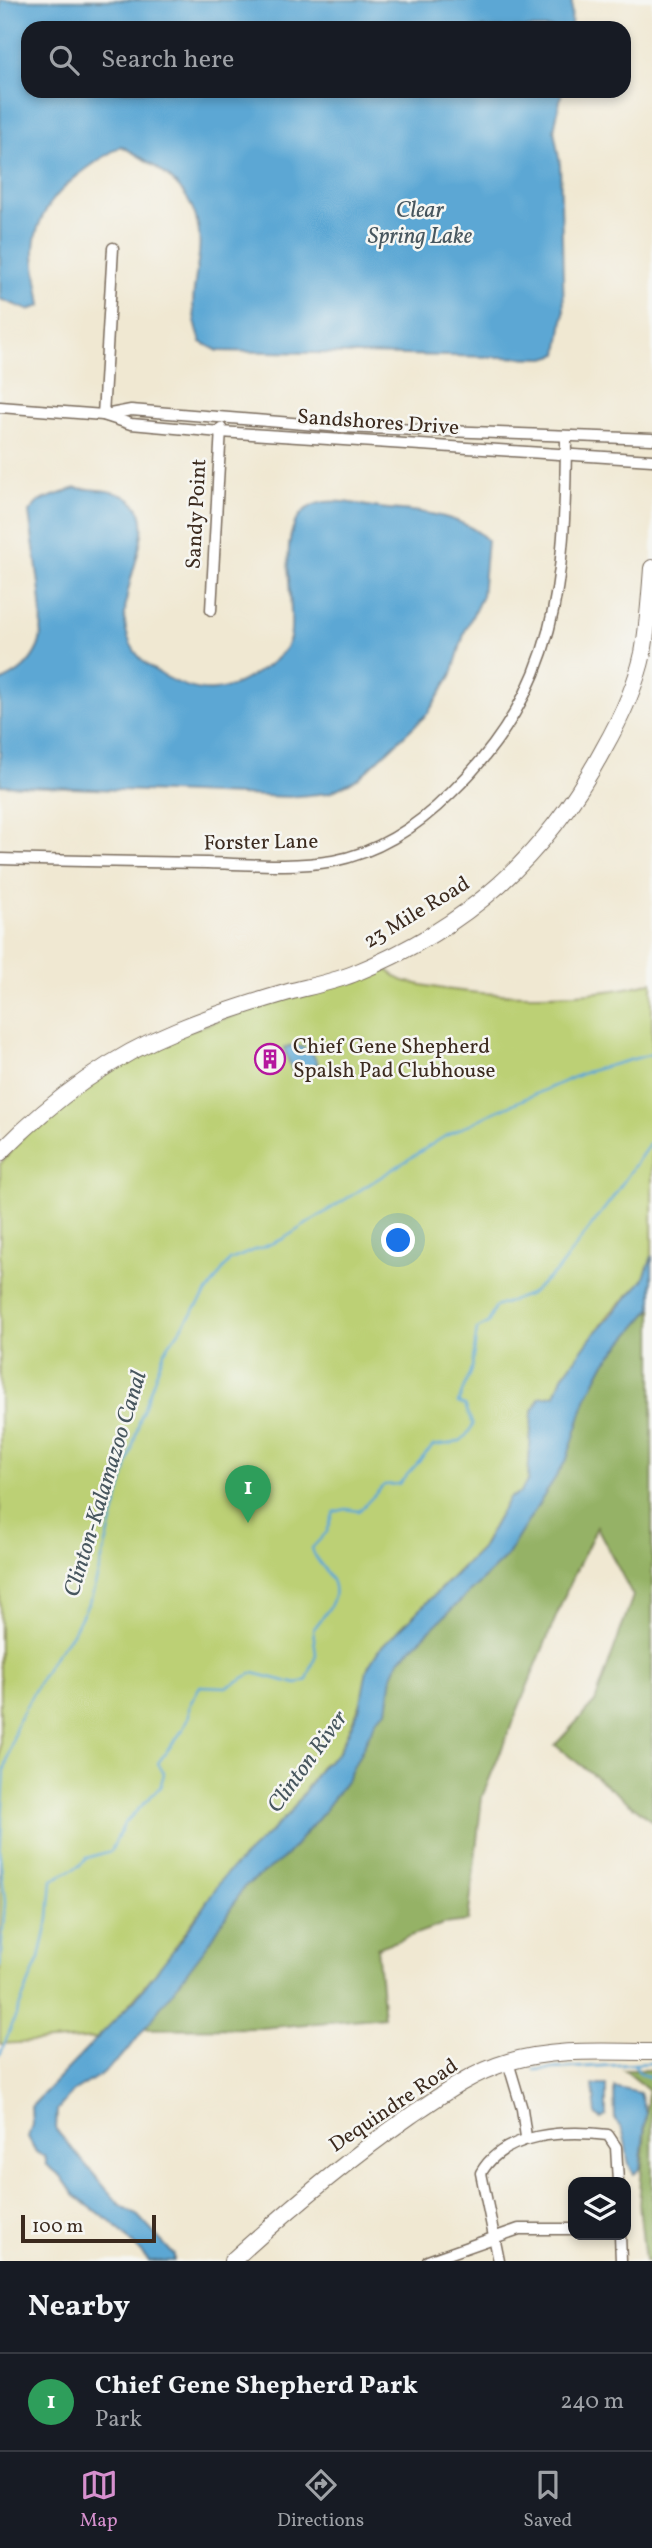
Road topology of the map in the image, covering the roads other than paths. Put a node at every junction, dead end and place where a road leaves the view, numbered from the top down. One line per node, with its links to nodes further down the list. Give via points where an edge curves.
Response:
1 (113, 248): 3 (street)
2 (0, 407): 3 (street, Sandshores Drive)
3 (103, 415): 4 (street, Sandshores Drive, via 131,410); 6 (street, Sandshores Drive, via 131,424)
4 (222, 419): 5 (street, Sandshores Drive); 6 (street, Sandy Point)
5 (334, 426): 7 (street, Sandshores Drive); 9 (street)
6 (220, 432): 9 (street, Sandshores Drive); 15 (street, Sandy Point)
7 (447, 432): 8 (street, Sandshores Drive); 11 (street)
8 (566, 438): 10 (street, Sandshores Drive); 12 (street, Forster Lane)
9 (334, 439): 11 (street, Sandshores Drive)
10 (652, 439)
11 (447, 446): 12 (street, Sandshores Drive)
12 (566, 454): 13 (street, Sandshores Drive); 16 (street, Forster Lane, via 559,589 537,670 494,745 453,792 409,829 374,849 312,863)
13 (652, 460)
14 (652, 568): 17 (main road, 23 Mile Road, via 643,653 614,731 564,816 510,877 473,907 393,957 349,976 176,1030 138,1049 80,1084)
15 (211, 610)
16 (0, 859)
17 (0, 1153)
18 (652, 2052): 19 (main road, Dequindre Road, via 566,2052)
19 (508, 2062): 20 (street); 25 (main road, Dequindre Road, via 445,2092 378,2138 303,2196)
20 (526, 2137): 21 (street, via 608,2135 616,2147); 23 (street, via 488,2161 481,2173)
21 (618, 2177)
22 (568, 2229): 23 (street, via 519,2229)
23 (494, 2237): 26 (street); 27 (street)
24 (620, 2240): 28 (street)
25 (232, 2261)
26 (428, 2261)
27 (499, 2261)
28 (621, 2261)

